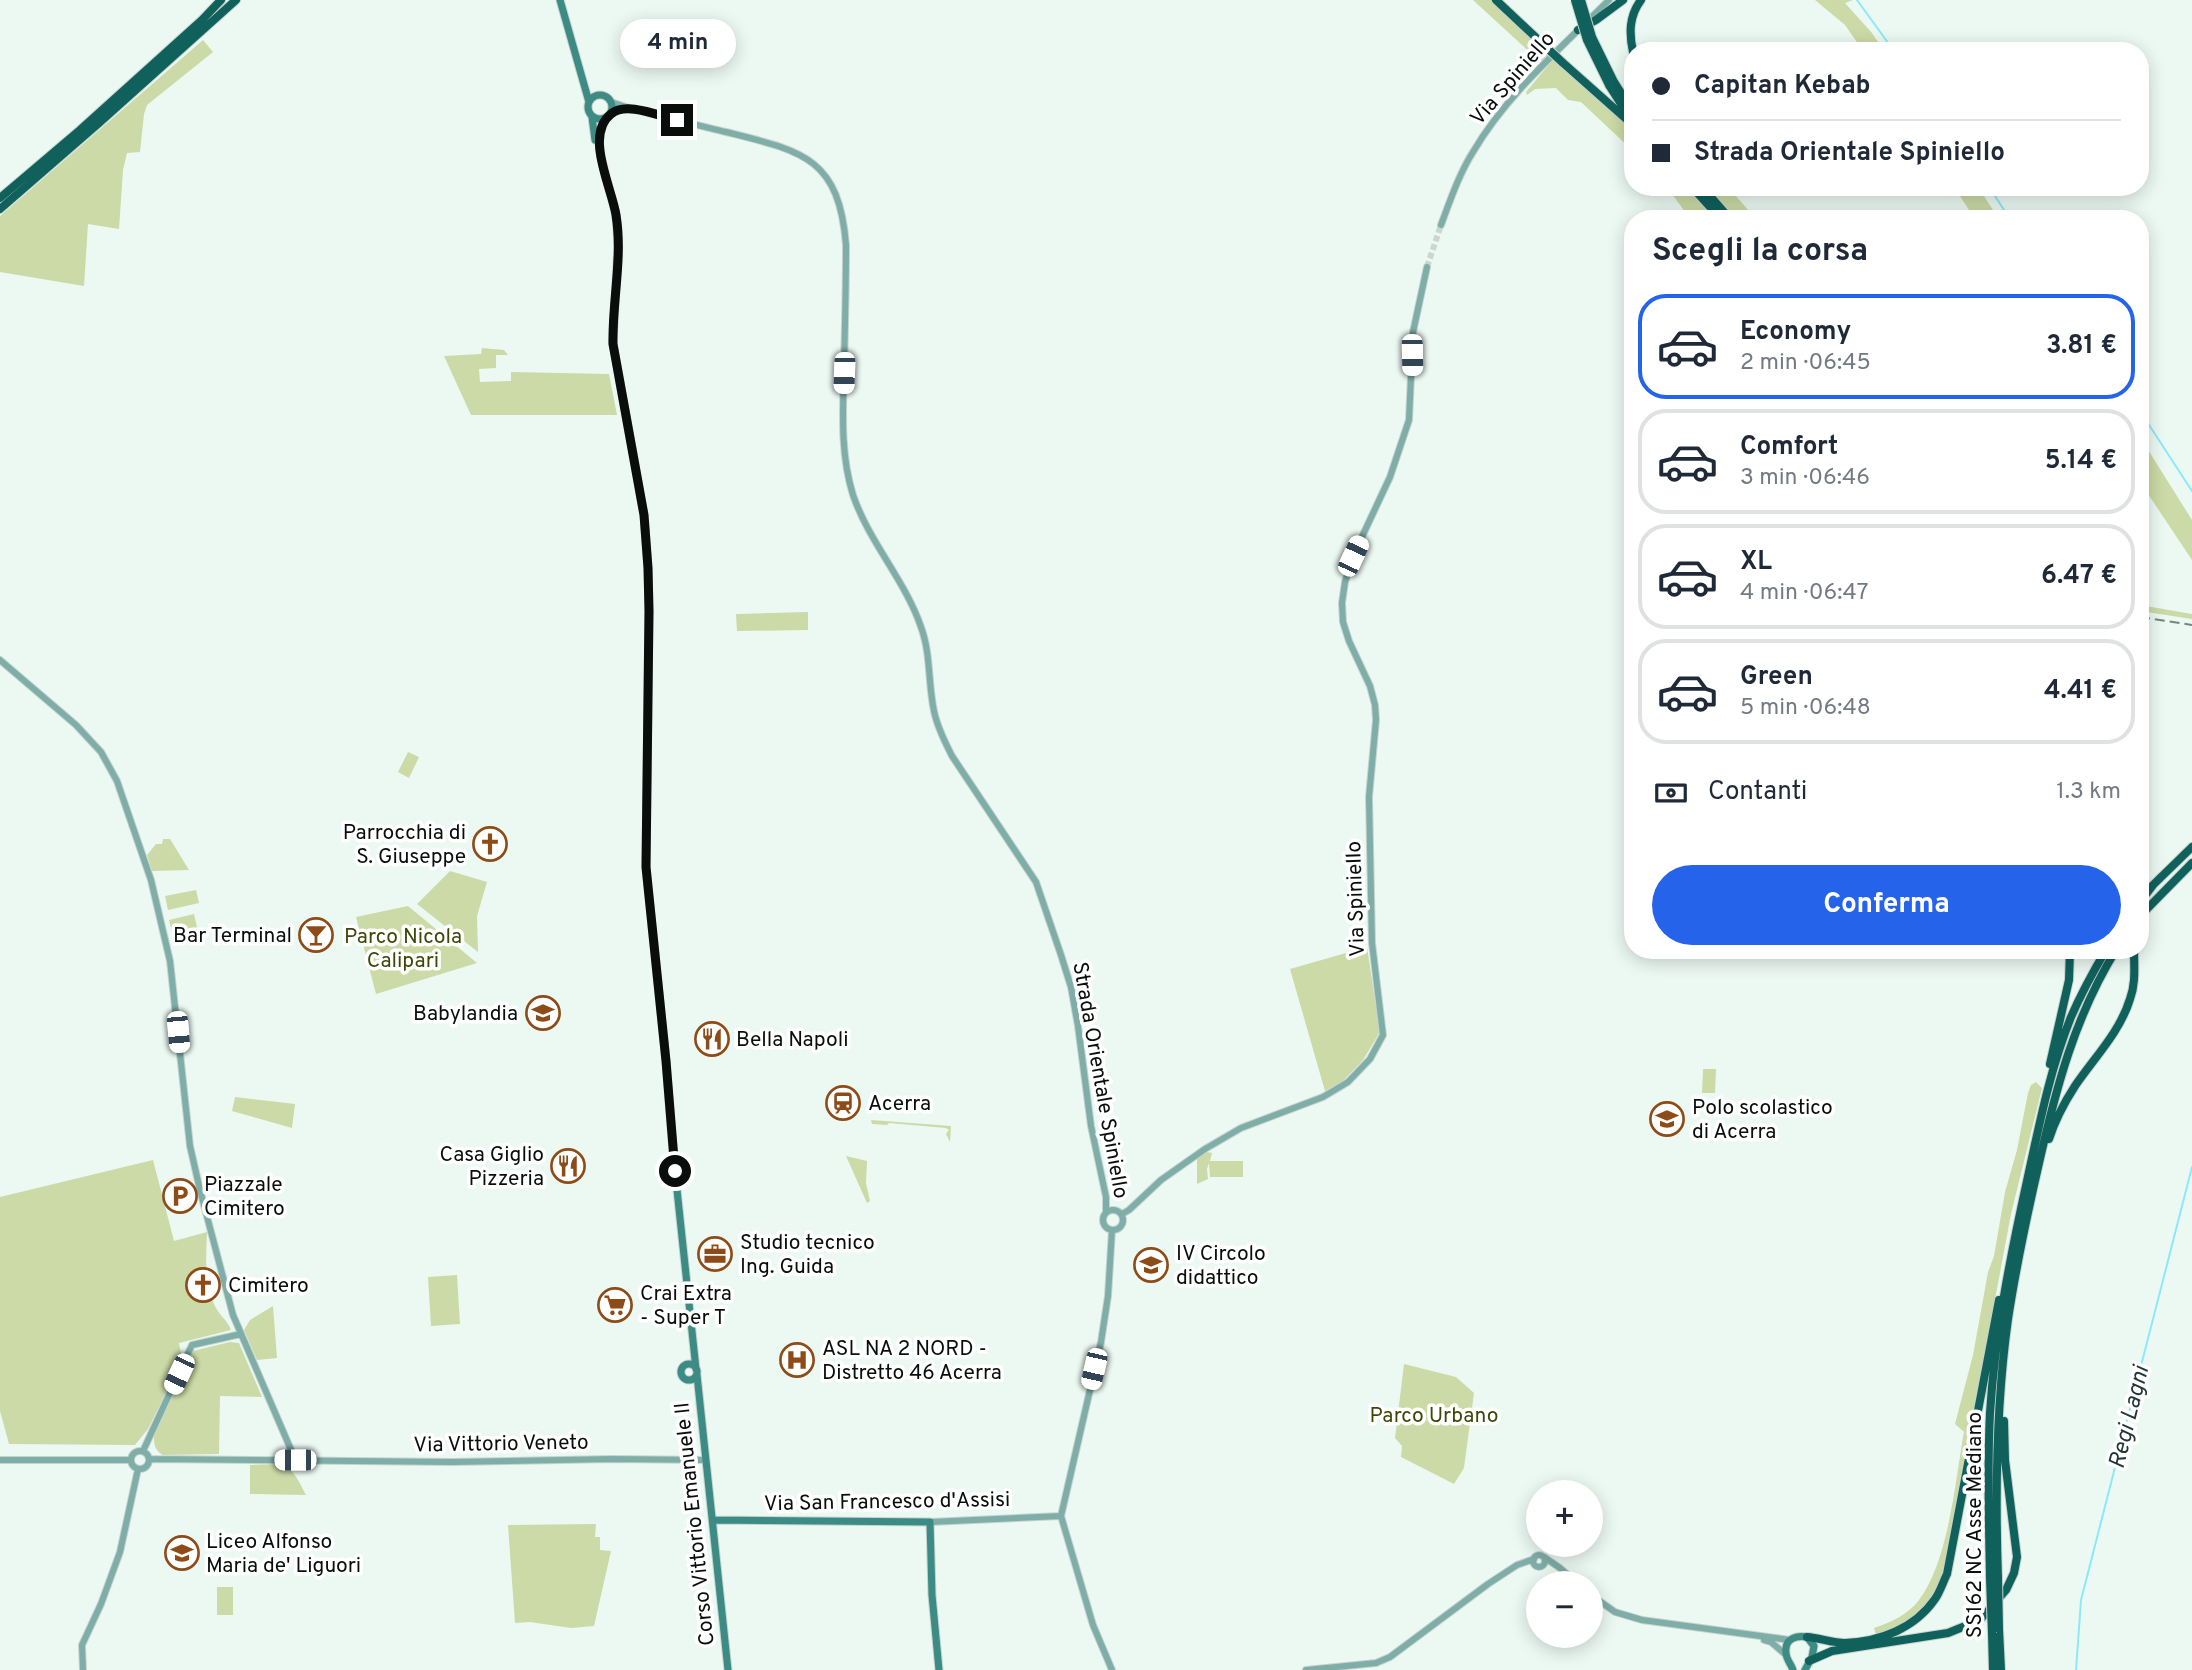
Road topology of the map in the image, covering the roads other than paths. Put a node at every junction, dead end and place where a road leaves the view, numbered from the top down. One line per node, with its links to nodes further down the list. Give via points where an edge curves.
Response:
1 (221, 0): 10 (highway)
2 (236, 0): 10 (highway)
3 (560, 0): 14 (main road)
4 (1496, 0): 23 (highway, bridge)
5 (1575, 0): 15 (highway, bridge, via 1587,40)
6 (1581, 0): 15 (highway, bridge)
7 (1609, 0): 11 (street, Via Spiniello)
8 (1623, 0): 11 (highway)
9 (1641, 0): 13 (highway, via 1632,17)
10 (205, 23): 12 (highway)
11 (1578, 30): 32 (street, Via Spiniello, via 1509,104 1473,152)
12 (189, 38): 28 (highway); 29 (highway)
13 (1631, 42)
14 (582, 82): 16 (main road); 18 (main road)
15 (1611, 84): 17 (highway); 21 (highway)
16 (602, 95): 18 (main road); 19 (main road)
17 (1624, 101)
18 (589, 102): 24 (main road)
19 (611, 102): 20 (street, Strada Orientale Spiniello); 22 (main road)
20 (626, 107): 22 (street); 45 (street, Strada Orientale Spiniello, via 791,149 824,174 837,195 846,246 843,453 854,498 922,630 934,713 943,738 1036,882 1071,987)
21 (1624, 108)
22 (607, 116): 24 (main road); 25 (main road, via 599,133)
23 (1624, 116)
24 (592, 117): 25 (main road, Corso Vittorio Emanuele II)
25 (601, 157): 51 (main road, Corso Vittorio Emanuele II, via 616,215 613,344 645,528 649,611 646,867)
26 (1700, 196): 30 (highway)
27 (1710, 196): 31 (highway)
28 (0, 198)
29 (0, 209)
30 (1713, 210)
31 (1722, 210)
32 (1441, 225)
33 (1427, 267): 46 (street, Via Spiniello, via 1413,332 1409,419 1390,477 1353,556 1342,603 1349,641 1375,705 1369,797 1372,943 1383,1035 1370,1059 1348,1082 1323,1097 1241,1128 1205,1149)
34 (0, 660): 50 (street, via 76,725 101,751 117,780 151,880 170,961 190,1146)
35 (2192, 847): 37 (highway)
36 (2192, 863): 38 (highway)
37 (2149, 890)
38 (2149, 907)
39 (2070, 959): 43 (highway)
40 (2101, 959): 43 (highway, via 2071,1017)
41 (2110, 959): 43 (highway)
42 (2134, 959): 44 (highway, SS162 NC Asse Mediano, via 2130,1000 2110,1039 2075,1086)
43 (2056, 1066): 44 (highway)
44 (2049, 1106): 48 (highway, SS162 NC Asse Mediano, via 2037,1133); 49 (highway, SS162 NC Asse Mediano)
45 (1106, 1212): 46 (street); 47 (street, Via Spiniello, via 1103,1223)
46 (1122, 1214): 47 (street, Via Spiniello, via 1122,1225)
47 (1112, 1230): 63 (street, Via Spiniello, via 1101,1342)
48 (2012, 1250): 72 (highway, SS162 NC Asse Mediano, via 1990,1412 1988,1483); 76 (highway, via 1947,1574 1937,1598 1919,1619 1880,1638 1846,1643)
49 (2008, 1320): 72 (highway, SS162 NC Asse Mediano, via 1998,1427); 78 (highway, via 2004,1440 2017,1557 2006,1590 1980,1620 1948,1633 1832,1651)
50 (241, 1334): 56 (street, via 191,1345); 60 (street)
51 (694, 1343): 52 (main road, Corso Vittorio Emanuele II); 53 (main road, Corso Vittorio Emanuele II)
52 (683, 1367): 53 (main road, via 691,1364); 54 (main road, Corso Vittorio Emanuele II)
53 (697, 1372): 54 (main road, Corso Vittorio Emanuele II, via 691,1380); 55 (main road, Corso Vittorio Emanuele II)
54 (684, 1378): 55 (main road)
55 (698, 1397): 61 (main road, Corso Vittorio Emanuele II)
56 (143, 1451): 58 (street, via 134,1452); 59 (street)
57 (0, 1460): 58 (street)
58 (130, 1460): 62 (street)
59 (149, 1460): 60 (street, Via Vittorio Veneto); 62 (street)
60 (295, 1460): 61 (street, Via Vittorio Veneto)
61 (706, 1460): 64 (main road, Corso Vittorio Emanuele II)
62 (138, 1469): 80 (street, via 120,1552 82,1645)
63 (1061, 1516): 65 (street, Via San Francesco d'Assisi); 83 (street, via 1093,1625)
64 (713, 1520): 65 (main road, Via San Francesco d'Assisi); 81 (main road, Corso Vittorio Emanuele II)
65 (930, 1522): 82 (main road)
66 (1544, 1558): 67 (street); 68 (street, via 1545,1563); 71 (street)
67 (1534, 1559): 68 (street); 69 (street)
68 (1538, 1567): 69 (street); 70 (street)
69 (1508, 1571): 84 (street, via 1390,1657 1376,1663)
70 (1557, 1571)
71 (1563, 1571)
72 (1994, 1578): 74 (highway, SS162 NC Asse Mediano, bridge)
73 (1603, 1604): 75 (street, via 1642,1619)
74 (1995, 1631): 86 (highway, SS162 NC Asse Mediano); 87 (highway, SS162 NC Asse Mediano)
75 (1756, 1636): 77 (street); 79 (street, via 1771,1642)
76 (1807, 1637): 77 (main road); 78 (main road, via 1814,1646)
77 (1790, 1640): 79 (main road, via 1786,1647)
78 (1809, 1661): 79 (main road); 85 (main road)
79 (1790, 1663)
80 (83, 1670)
81 (728, 1670)
82 (939, 1670)
83 (1112, 1670)
84 (1306, 1670)
85 (1804, 1670)
86 (1993, 1670)
87 (2001, 1670)

